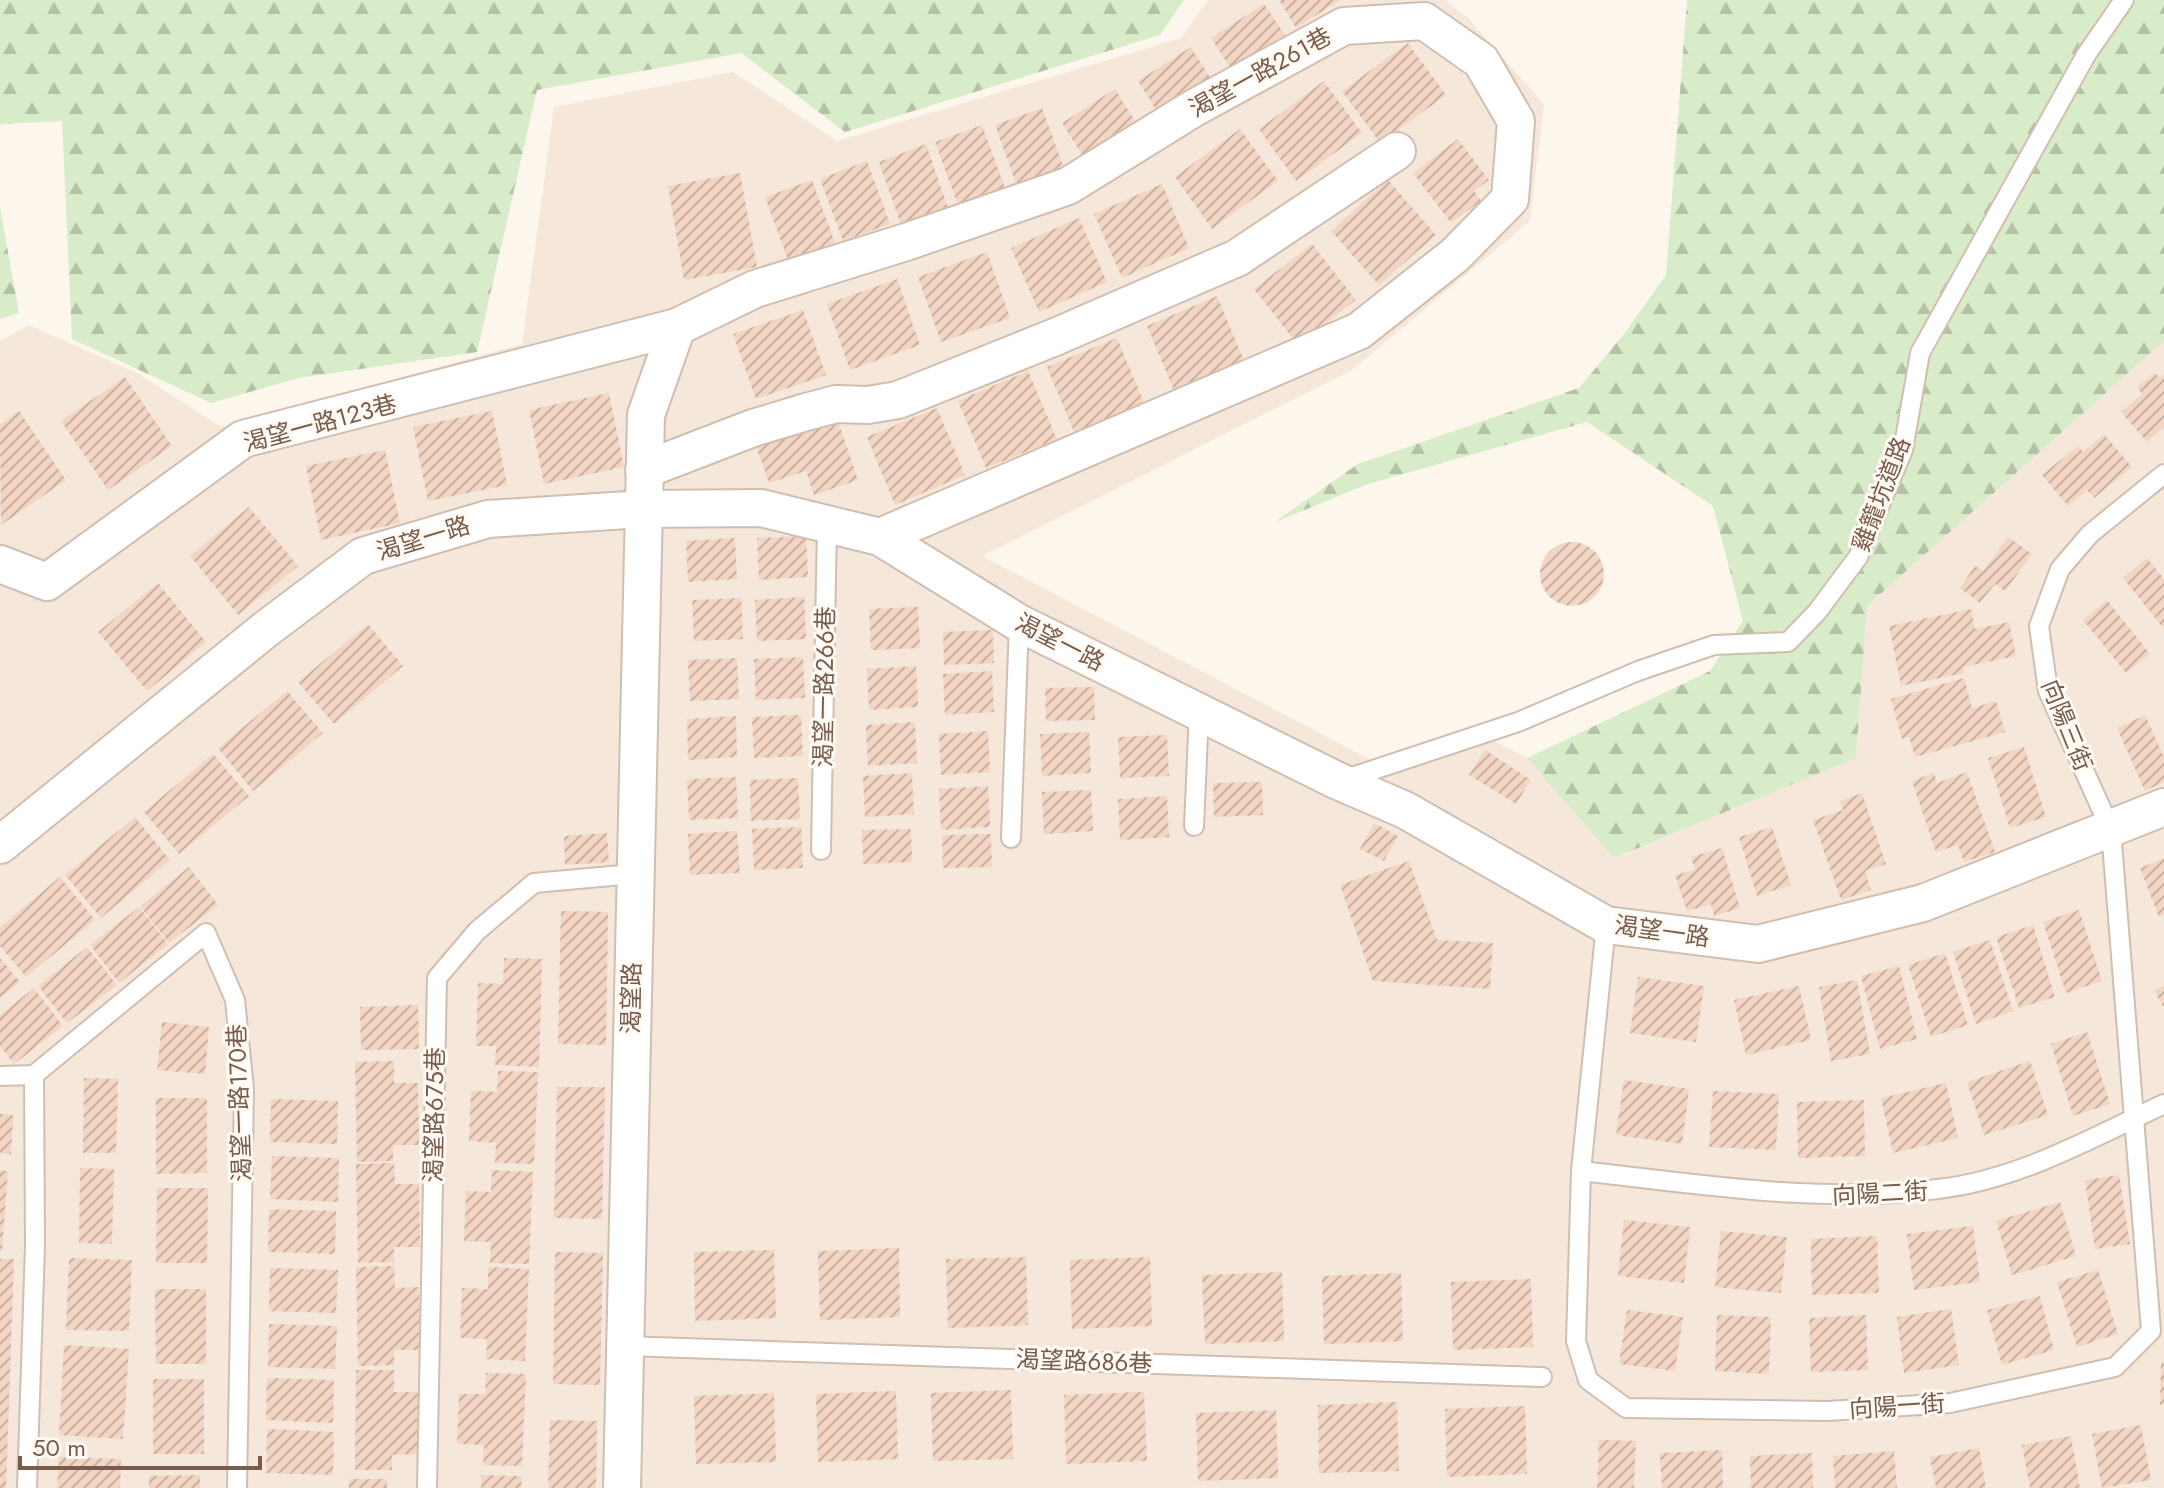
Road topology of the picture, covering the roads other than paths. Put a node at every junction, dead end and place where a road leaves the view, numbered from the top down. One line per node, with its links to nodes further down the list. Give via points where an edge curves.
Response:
1 (2124, 0): 12 (lane, 雞籠坑道路, via 2078,69 1920,353 1903,450 1858,557 1788,642 1714,645 1518,722)
2 (1397, 151): 4 (street, via 1237,258 1055,337 898,400 836,404 806,412)
3 (677, 327): 4 (street, via 646,415); 8 (street, 渴望一路261巷, via 755,289 1068,186 1194,108 1344,26 1424,21 1481,61 1516,121 1510,199 1455,255 1371,322); 9 (street, 渴望一路123巷, via 243,439 47,582)
4 (644, 470): 6 (street)
5 (2164, 474): 15 (lane, 向陽三街, via 2090,534 2060,569 2039,626 2048,691)
6 (643, 509): 7 (street, 渴望一路, via 761,508); 17 (street, 渴望一路, via 488,519 363,556); 19 (street, 渴望路)
7 (827, 523): 8 (street, 渴望一路); 18 (lane, 渴望一路266巷)
8 (880, 537): 10 (street, 渴望一路)
9 (0, 564)
10 (1019, 623): 11 (street, 渴望一路); 16 (lane)
11 (1199, 712): 12 (street, 渴望一路); 14 (lane)
12 (1338, 781): 20 (street, 渴望一路, via 1405,810)
13 (2164, 807): 15 (street, 渴望一路)
14 (1194, 826)
15 (2111, 830): 20 (street, 渴望一路, via 1923,903 1758,944); 24 (lane, 向陽一街)
16 (1011, 838)
17 (0, 845)
18 (821, 850)
19 (633, 874): 28 (street, 渴望路); 32 (lane, 渴望路675巷, via 534,883 477,931 437,978)
20 (1606, 925): 25 (lane, 向陽一街)
21 (34, 1075): 22 (lane); 30 (lane); 31 (lane, 渴望一路170巷, via 206,933 235,1000 244,1089)
22 (0, 1076)
23 (2164, 1104): 24 (lane, 向陽二街)
24 (2136, 1117): 25 (lane, 向陽二街, via 2040,1163 1940,1189 1820,1196); 26 (lane, 向陽一街)
25 (1581, 1171): 26 (lane, 向陽一街, via 1576,1341 1588,1380 1626,1408 1828,1411 1950,1403 2115,1367 2151,1331)
26 (2148, 1263): 27 (lane)
27 (2164, 1281)
28 (625, 1346): 29 (lane, 渴望路686巷); 33 (street, 渴望路)
29 (1542, 1377)
30 (27, 1488)
31 (237, 1488)
32 (427, 1488)
33 (622, 1488)

